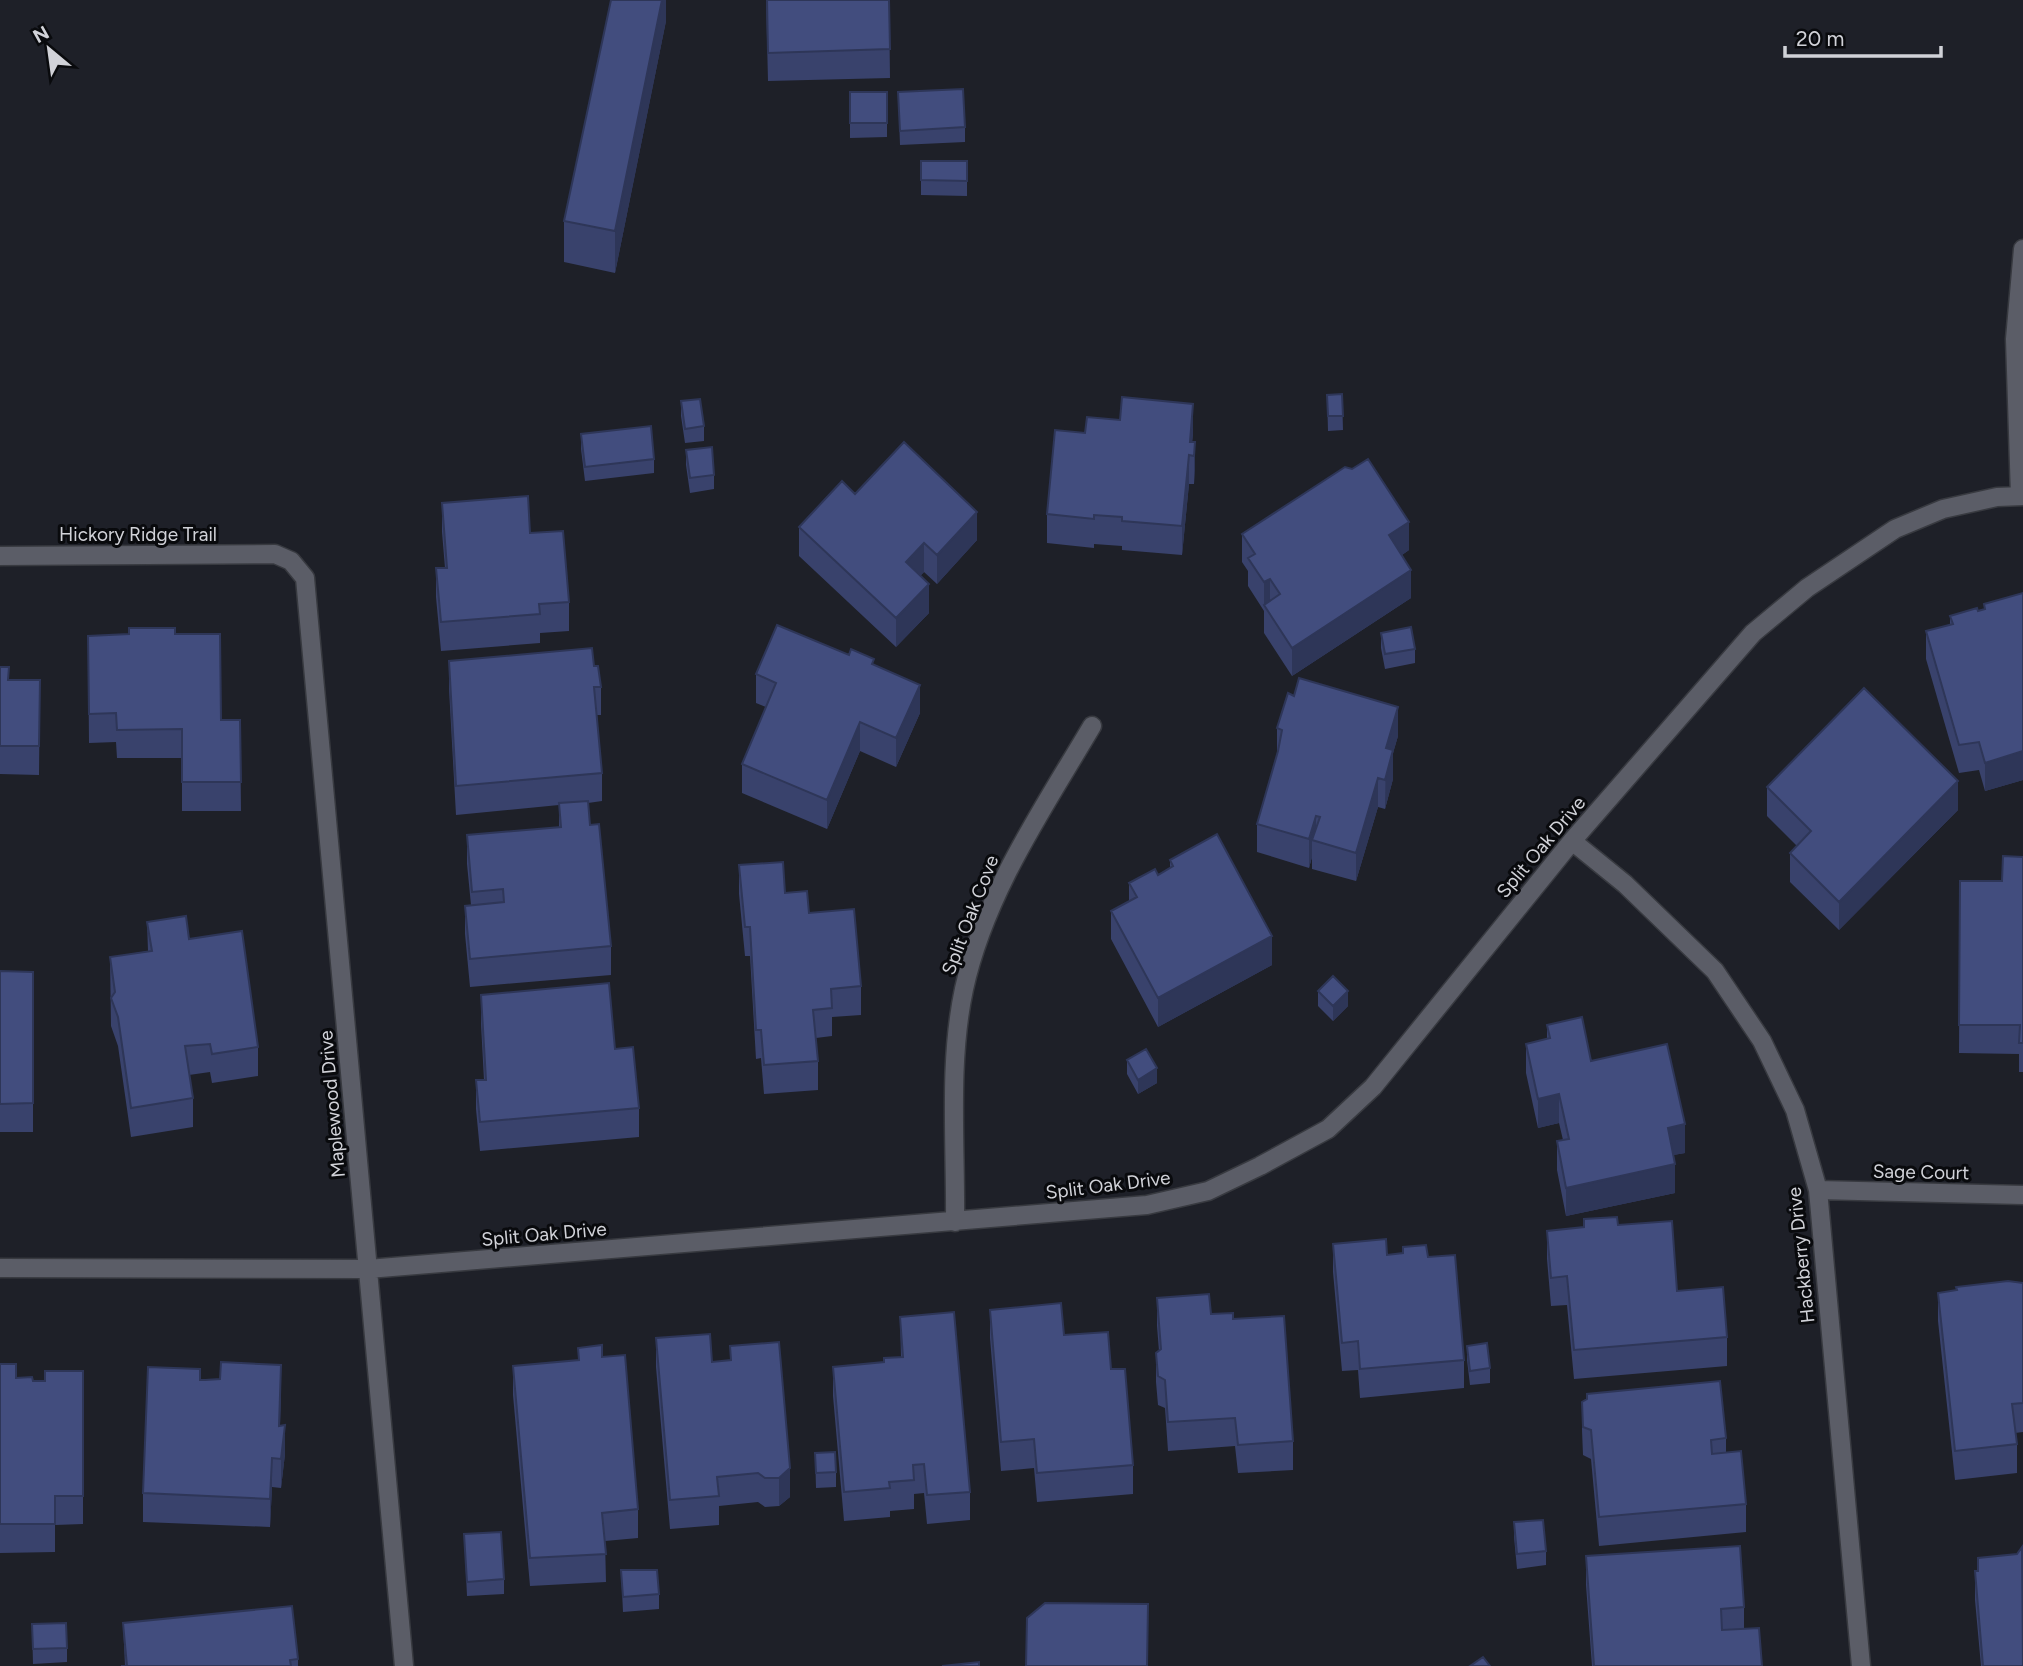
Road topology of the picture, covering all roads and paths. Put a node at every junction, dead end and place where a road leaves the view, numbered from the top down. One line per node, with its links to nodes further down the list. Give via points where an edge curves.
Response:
1 (2023, 249): 2 (street, via 2015,339)
2 (2022, 496): 6 (street, Split Oak Drive, via 1943,509 1895,529 1807,588 1753,632)
3 (275, 554): 4 (street, Hickory Ridge Trail); 11 (street, Maplewood Drive, via 291,561 306,578)
4 (0, 556)
5 (1091, 726): 9 (street, Split Oak Cove, via 1016,855 985,923 964,988 956,1089)
6 (1572, 841): 7 (street, Hackberry Drive, via 1625,884 1715,971 1762,1041 1795,1110); 9 (street, Split Oak Drive, via 1373,1087 1328,1129 1208,1191 1147,1206)
7 (1818, 1190): 8 (street, Sage Court); 13 (street, Hackberry Drive)
8 (2023, 1195)
9 (955, 1222): 11 (street, Split Oak Drive)
10 (0, 1268): 11 (street, Split Oak Drive)
11 (368, 1269): 12 (street, Maplewood Drive)
12 (404, 1666)
13 (1861, 1666)

